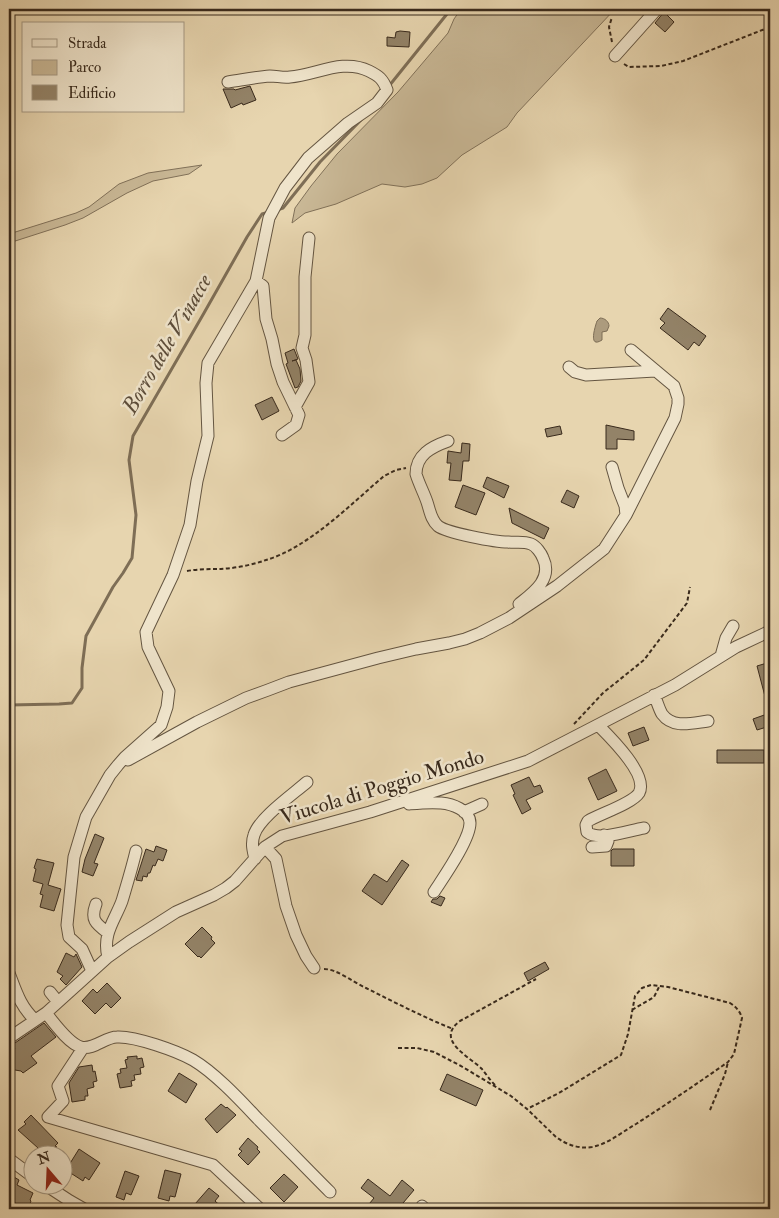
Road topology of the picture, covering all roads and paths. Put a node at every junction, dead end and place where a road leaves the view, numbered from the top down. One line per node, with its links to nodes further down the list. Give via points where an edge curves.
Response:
1 (657, 9): 4 (street)
2 (612, 17): 4 (path, via 609,27)
3 (770, 27): 4 (path, via 661,66 629,67)
4 (615, 56)
5 (228, 82): 7 (street, via 271,76 288,78 346,66 361,67 384,80 387,90 377,103 308,158 285,188 269,218)
6 (309, 238): 11 (street, via 302,348 309,382)
7 (256, 281): 11 (street, via 263,286 266,319 277,364); 17 (street, via 208,362 208,436 190,525)
8 (631, 350): 10 (street)
9 (569, 367): 10 (street, via 586,375)
10 (655, 371): 16 (street, via 674,386 678,398 677,411)
11 (295, 407): 12 (street, via 299,415 296,425)
12 (282, 435)
13 (448, 441): 15 (street, via 424,454)
14 (612, 467): 16 (street)
15 (416, 468): 17 (path, via 396,470 384,476 312,536 280,556 242,566); 21 (street, via 431,518 439,527 473,537 532,544 544,559 544,578 538,588 502,616)
16 (626, 515): 21 (street, via 604,548 574,572 509,618)
17 (172, 575): 27 (street, via 146,632 148,647 169,691 167,707 161,725)
18 (690, 587): 25 (path, via 687,603 644,660 603,693)
19 (733, 626): 22 (street)
20 (770, 631): 22 (street, Viucola di Poggio Mondo)
21 (465, 638): 27 (street, via 378,658 268,690 197,722)
22 (721, 656): 23 (street, Viucola di Poggio Mondo)
23 (654, 695): 24 (street, via 662,714 673,723); 26 (street, Viucola di Poggio Mondo)
24 (708, 720)
25 (572, 725)
26 (598, 725): 30 (street, Viucola di Poggio Mondo, via 528,762); 33 (street, via 622,751 640,782 639,793 634,797 588,821 586,829 589,834)
27 (118, 765): 43 (street, via 86,817 74,857 69,936 82,949)
28 (307, 782): 37 (street, via 263,819 254,833)
29 (482, 804): 31 (street)
30 (379, 809): 31 (street, via 439,803 455,806); 34 (street, Viucola di Poggio Mondo, via 282,836)
31 (464, 812): 38 (street, via 470,823 466,838)
32 (644, 828): 33 (street)
33 (604, 836): 35 (street, via 608,841 606,846)
34 (265, 847): 37 (street, Viucola di Poggio Mondo); 42 (street, via 276,859 286,906)
35 (592, 847)
36 (136, 851): 40 (street, via 120,906)
37 (255, 859): 41 (street, Viucola di Poggio Mondo, via 226,888 176,912)
38 (434, 892)
39 (96, 904): 40 (street, via 94,920)
40 (108, 933): 41 (street)
41 (108, 957): 43 (street, Viucola di Poggio Mondo)
42 (314, 968): 51 (path, via 337,972)
43 (92, 971): 48 (street, Viucola di Poggio Mondo)
44 (9, 972): 50 (street, via 26,1012)
45 (536, 979): 51 (path, via 460,1021)
46 (659, 987): 49 (path, via 654,997); 49 (path, via 646,986 638,991); 55 (path, via 730,1003 738,1010 742,1018 734,1054)
47 (50, 992): 48 (street)
48 (58, 1002): 50 (street, Viucola di Poggio Mondo)
49 (632, 1010): 57 (path, via 621,1056)
50 (40, 1017): 52 (street, Viucola di Poggio Mondo); 53 (street)
51 (453, 1029): 56 (path, via 452,1040 456,1048 481,1068)
52 (9, 1038)
53 (83, 1048): 61 (street, via 116,1036 172,1050 194,1060 240,1100); 64 (street, via 58,1086 63,1101 48,1117 213,1165)
54 (398, 1048): 56 (path, via 434,1052)
55 (728, 1062): 57 (path, via 616,1136 592,1147 576,1147 562,1141); 58 (path)
56 (496, 1086): 57 (path)
57 (527, 1109)
58 (710, 1110)
59 (9, 1159): 60 (street)
60 (22, 1169)
61 (330, 1192)
62 (62, 1196): 63 (street)
63 (84, 1209)
64 (260, 1209)

